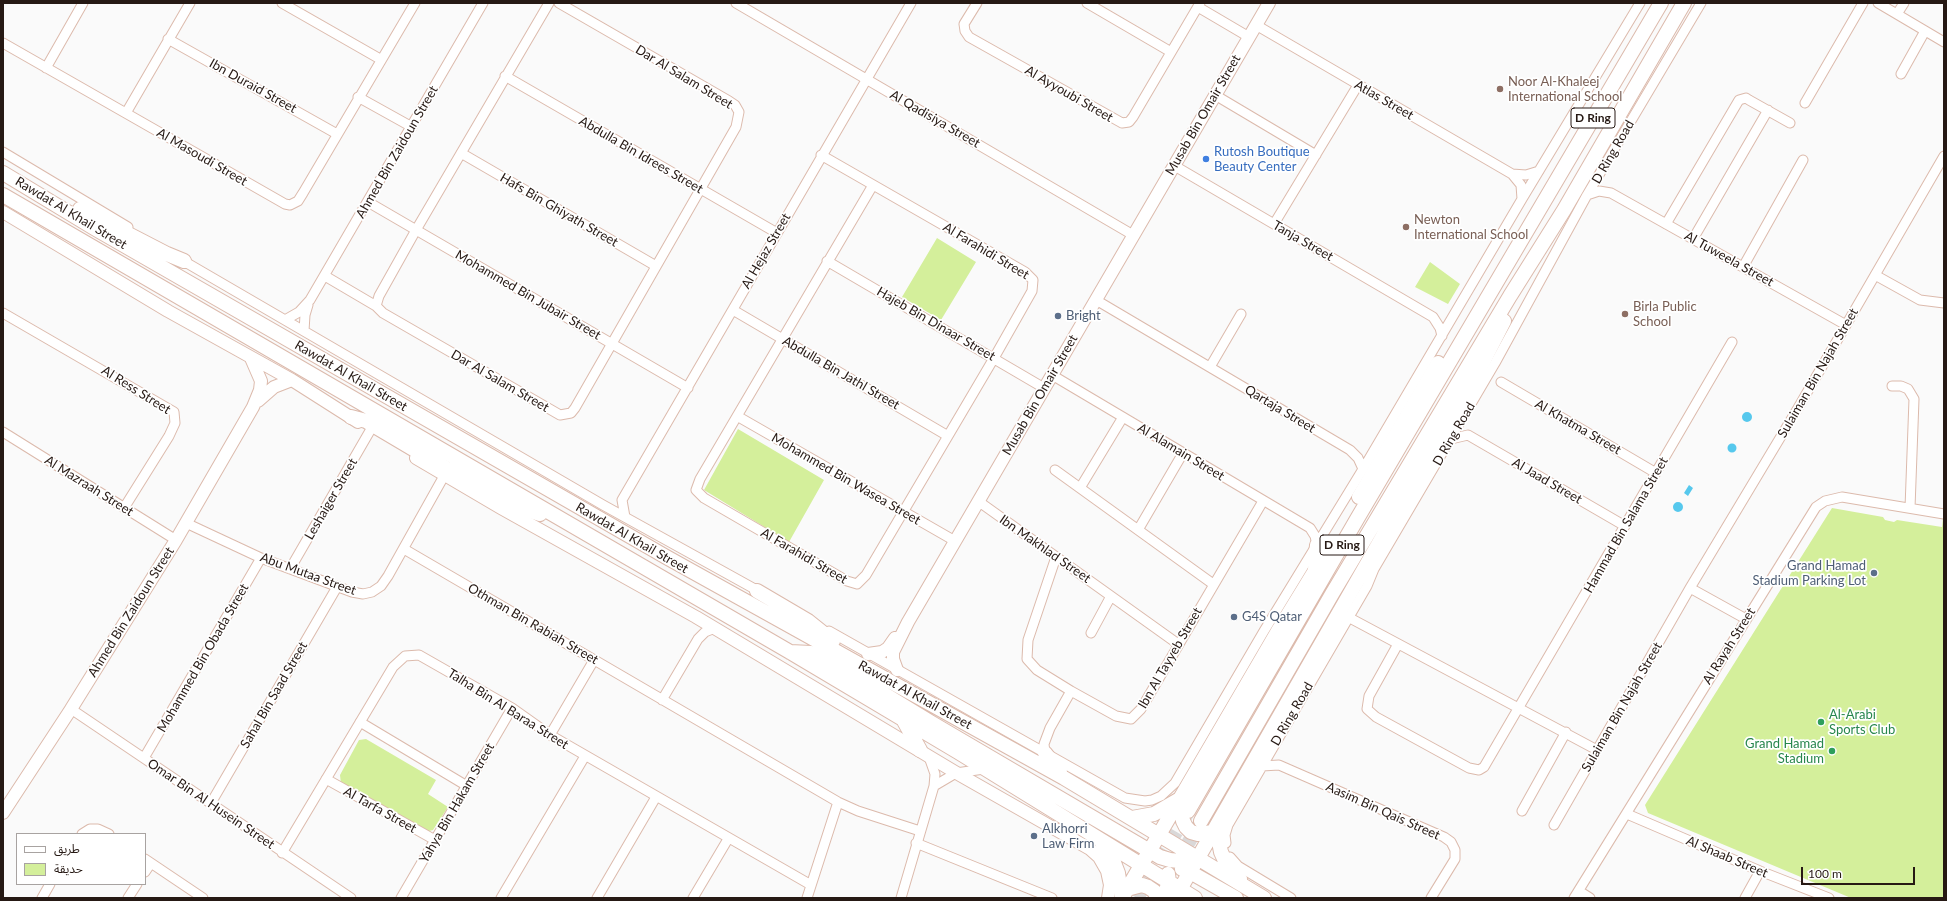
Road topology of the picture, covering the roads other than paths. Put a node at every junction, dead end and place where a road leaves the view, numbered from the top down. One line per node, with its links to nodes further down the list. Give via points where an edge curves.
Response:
1 (83, 3): 30 (street)
2 (190, 3): 25 (street)
3 (282, 3): 29 (street)
4 (415, 3): 29 (street, Al Masoudi Street)
5 (483, 3): 41 (street, Ahmed Bin Zaidoun Street)
6 (549, 3): 32 (street)
7 (559, 3): 56 (street, Dar Al Salam Street, via 735,106 739,112 736,127)
8 (736, 3): 33 (street, Al Qadisiya Street)
9 (911, 3): 33 (street, Al Hejaz Street)
10 (977, 3): 28 (street, Al Ayyoubi Street, via 964,24 969,37 1122,123 1129,122 1133,117)
11 (1087, 3): 28 (street)
12 (1268, 3): 22 (street, Musab Bin Omair Street)
13 (1640, 3): 50 (street)
14 (1661, 3): 75 (main road, D Ring)
15 (1684, 3): 76 (main road, D Ring Road / D Ring, via 1568,203)
16 (1701, 3): 52 (street, D Ring Road)
17 (1863, 3): 37 (street)
18 (1878, 3): 21 (street)
19 (1904, 3): 21 (street)
20 (1199, 5): 24 (street, Al Ayyoubi Street); 28 (street, Al Ayyoubi Street)
21 (1897, 14): 23 (street)
22 (1256, 25): 24 (street, Musab Bin Omair Street); 34 (street, Atlas Street)
23 (1925, 31): 26 (street); 31 (street)
24 (1249, 37): 35 (street, Musab Bin Omair Street)
25 (168, 39): 39 (street); 42 (street, Ibn Duraid Street)
26 (1944, 42)
27 (3, 43): 30 (street, Al Masoudi Street)
28 (1171, 52)
29 (380, 59): 36 (street, Al Masoudi Street)
30 (46, 68): 39 (street, Al Masoudi Street)
31 (1901, 74)
32 (505, 76): 44 (street); 56 (street, Abdulla Bin Idrees Street)
33 (866, 79): 45 (street, Al Hejaz Street); 67 (street, Al Qadisiya Street)
34 (1358, 85): 46 (street); 53 (street, Atlas Street)
35 (1215, 95): 46 (street); 49 (street, Musab Bin Omair Street)
36 (358, 97): 41 (street); 42 (street, Al Masoudi Street)
37 (1805, 103)
38 (1768, 110): 40 (street); 64 (street, via 1746,98 1739,100); 68 (street)
39 (126, 113): 42 (street, Al Masoudi Street, via 290,205 298,201)
40 (1790, 123)
41 (412, 127): 61 (street, Ahmed Bin Zaidoun Street)
42 (337, 134)
43 (3, 152): 69 (street, Rawdat Al Khail Street)
44 (461, 153): 65 (street); 71 (street, Hafs Bin Ghiyath Street)
45 (821, 155): 55 (street, Al Farahidi Street); 66 (street, Al Hejaz Street)
46 (1316, 155): 63 (street)
47 (1944, 156): 73 (street, Sulaiman Bin Najah Street)
48 (1803, 160): 72 (street)
49 (1173, 166): 63 (street, Tanja Street); 67 (street, Musab Bin Omair Street)
50 (1539, 171): 53 (street, via 1526,175); 60 (street)
51 (3, 173): 54 (main road, Rawdat Al Khail Street)
52 (1600, 173): 57 (street); 59 (street, D Ring Road)
53 (1512, 174): 60 (street, via 1521,185)
54 (21, 184): 69 (main road, via 48,191); 168 (main road, Rawdat Al Khail Street, via 668,558)
55 (872, 185): 70 (street, Al Farahidi Street); 94 (street, Al Farahidi Street, via 1033,280 1032,291)
56 (700, 190): 66 (street, Abdulla Bin Idrees Street); 71 (street, Dar Al Salam Street)
57 (1611, 193): 59 (street, via 1599,191); 64 (street, Al Tuweela Street)
58 (3, 195): 133 (main road, Rawdat Al Khail Street)
59 (1587, 195): 95 (street, D Ring Road)
60 (1522, 199): 84 (street)
61 (368, 202): 65 (street, Mohammed Bin Jubair Street); 74 (street, Ahmed Bin Zaidoun Street)
62 (3, 212): 93 (street)
63 (1274, 224): 85 (street, Tanja Street)
64 (1666, 224): 68 (street, Al Tuweela Street)
65 (416, 230): 80 (street, via 379,296); 92 (street, Mohammed Bin Jubair Street)
66 (777, 233): 81 (street, Al Hejaz Street)
67 (1134, 235): 78 (street, Musab Bin Omair Street)
68 (1693, 239): 72 (street, Al Tuweela Street)
69 (184, 261): 86 (street, Rawdat Al Khail Street)
70 (827, 261): 90 (street, Al Farahidi Street); 94 (street, Hajeb Bin Dinaar Street)
71 (656, 266): 92 (street, Dar Al Salam Street)
72 (1743, 267): 87 (street, Al Tuweela Street)
73 (1875, 275): 79 (street, via 1920,300); 87 (street, Sulaiman Bin Najah Street)
74 (325, 276): 77 (street, Ahmed Bin Zaidoun Street); 80 (street)
75 (1497, 281): 110 (main road, via 1481,295 1466,316); 202 (main road, D Ring)
76 (1510, 296): 123 (main road, D Ring, via 1502,325); 206 (main road, D Ring Road / D Ring, via 1332,594)
77 (310, 300): 86 (street, Ahmed Bin Zaidoun Street, via 299,312); 88 (street, Ahmed Bin Zaidoun Street, via 305,315)
78 (1096, 300): 96 (street, Qartaja Street); 97 (street, Musab Bin Omair Street)
79 (1944, 303)
80 (376, 306): 92 (street, Dar Al Salam Street, via 383,313 560,415 571,413 575,408)
81 (733, 310): 90 (street, Abdulla Bin Jathl Street); 102 (street, Al Hejaz Street)
82 (3, 313): 129 (street, Al Ress Street, via 174,412 175,423 172,429)
83 (1241, 314): 96 (street)
84 (1455, 315): 85 (street); 89 (street)
85 (1433, 317): 89 (street)
86 (285, 320): 88 (street, Rawdat Al Khail Street)
87 (1846, 325): 151 (street, Sulaiman Bin Najah Street)
88 (304, 331): 128 (street, Rawdat Al Khail Street)
89 (1442, 336): 115 (street)
90 (782, 338): 105 (street, Al Farahidi Street); 113 (street, Abdulla Bin Jathl Street)
91 (1732, 342): 121 (street, Hammad Bin Salama Street)
92 (612, 344): 102 (street, Mohammed Bin Jubair Street)
93 (251, 358): 98 (street); 104 (street, Ahmed Bin Zaidoun Street, via 261,381)
94 (994, 358): 103 (street, Hajeb Bin Dinaar Street); 113 (street, Al Farahidi Street)
95 (1494, 364): 99 (street); 100 (street, D Ring Road)
96 (1210, 367): 116 (street, Qartaja Street)
97 (1052, 375): 103 (street, Musab Bin Omair Street); 107 (street, Al Alamain Street)
98 (292, 380): 104 (street, Ahmed Bin Zaidoun Street, via 274,387); 106 (street)
99 (1501, 382): 100 (street); 121 (street, Al Khatma Street)
100 (1483, 384): 108 (street, D Ring Road)
101 (1892, 386): 130 (street, via 1908,389 1914,399)
102 (688, 388): 125 (street, Al Hejaz Street)
103 (1044, 388): 126 (street, Musab Bin Omair Street)
104 (253, 407): 135 (street, Ahmed Bin Zaidoun Street)
105 (737, 416): 131 (street, Mohammed Bin Wasea Street); 131 (street, Al Farahidi Street, via 696,490 704,498 847,581 857,584 866,575)
106 (351, 417): 109 (street); 133 (main road, via 366,421 447,469 519,507)
107 (1123, 417): 117 (street, Al Alamain Street); 124 (street)
108 (1463, 418): 112 (street); 114 (street, D Ring Road)
109 (370, 429): 122 (street); 146 (street, Leshaiger Street)
110 (1398, 430): 115 (main road); 147 (main road)
111 (3, 432): 129 (street, Al Mazraah Street)
112 (1468, 435): 114 (street); 137 (street, Al Jaad Street)
113 (948, 436): 131 (street, Al Farahidi Street)
114 (1451, 439): 118 (street, D Ring Road)
115 (1377, 445): 116 (street, via 1362,452); 119 (street)
116 (1350, 450): 119 (street, Qartaja Street, via 1358,458)
117 (1183, 453): 127 (street, Al Alamain Street); 139 (street)
118 (1440, 458): 123 (main road); 154 (street, D Ring Road, via 1374,569)
119 (1363, 469): 136 (street)
120 (1055, 470): 124 (street)
121 (1656, 473): 137 (street, Hammad Bin Salama Street)
122 (444, 476): 143 (street, Abu Mutaa Street); 156 (street)
123 (1416, 479): 148 (main road, D Ring)
124 (1080, 488): 139 (street)
125 (622, 500): 128 (street); 134 (street)
126 (978, 501): 141 (street, Musab Bin Omair Street); 144 (street, Ibn Makhlad Street)
127 (1263, 501): 138 (street, Al Alamain Street); 149 (street, Ibn Al Tayyeb Street)
128 (603, 505): 134 (street, Rawdat Al Khail Street)
129 (124, 508): 140 (street, Al Mazraah Street)
130 (1910, 508): 132 (street, Al Rayah Street); 157 (street, Al Rayah Street, via 1842,497 1825,501 1816,507)
131 (904, 512): 141 (street, Mohammed Bin Wasea Street)
132 (1944, 514)
133 (553, 515): 164 (main road, Rawdat Al Khail Street)
134 (625, 517): 152 (street, Rawdat Al Khail Street)
135 (186, 523): 140 (street, Ahmed Bin Zaidoun Street); 145 (street, Abu Mutaa Street)
136 (1328, 525): 138 (street); 142 (street)
137 (1626, 526): 172 (street, Hammad Bin Salama Street)
138 (1310, 528): 142 (street, via 1315,536)
139 (1138, 530): 149 (street)
140 (176, 540): 173 (street, Ahmed Bin Zaidoun Street)
141 (955, 542): 158 (street, Musab Bin Omair Street)
142 (1316, 545): 147 (main road, via 1317,564); 184 (street, Rawdat Al Khail Street, via 1175,783 1161,796 1152,800 1125,798)
143 (404, 549): 150 (street, Abu Mutaa Street, via 381,586 372,592 363,594); 166 (street, Othman Bin Rabiah Street)
144 (1056, 557): 153 (street, Ibn Makhlad Street); 169 (street, Ibn Al Tayyeb Street, via 1028,640 1027,658 1037,670)
145 (262, 558): 146 (street, Abu Mutaa Street); 187 (street, Mohammed Bin Obada Street)
146 (290, 569): 150 (street, Abu Mutaa Street)
147 (1314, 573): 167 (main road, D Ring)
148 (1361, 575): 154 (main road); 181 (main road, D Ring)
149 (1213, 584): 162 (street, Ibn Al Tayyeb Street)
150 (337, 587): 199 (street, Sahal Bin Saad Street)
151 (1690, 588): 157 (street); 183 (street, Sulaiman Bin Najah Street)
152 (757, 592): 165 (street, Rawdat Al Khail Street, via 779,597 813,616 837,637); 168 (main road, via 808,621 824,635 875,667)
153 (1111, 596): 160 (street); 162 (street, Ibn Makhlad Street)
154 (1361, 597): 155 (street, D Ring Road)
155 (1348, 617): 163 (street); 176 (street, D Ring Road)
156 (696, 618): 159 (street); 161 (street)
157 (1746, 620): 204 (street, Al Rayah Street)
158 (908, 622): 165 (street, Musab Bin Omair Street, via 888,648 882,652); 168 (street, Musab Bin Omair Street, via 893,652)
159 (715, 628): 161 (street, via 705,632); 185 (street)
160 (1090, 634)
161 (698, 639): 170 (street)
162 (1178, 644): 169 (street, Ibn Al Tayyeb Street, via 1141,709 1131,719 1116,716)
163 (1398, 644): 172 (street); 172 (street, Hammad Bin Salama Street, via 1369,696 1367,709 1376,717 1468,768 1479,770 1484,767)
164 (790, 652): 174 (main road, Rawdat Al Khail Street); 217 (main road, via 811,653 824,658)
165 (868, 654): 168 (street, Rawdat Al Khail Street)
166 (594, 660): 170 (street, Othman Bin Rabiah Street); 179 (street)
167 (1260, 661): 197 (main road, D Ring); 202 (main road, via 1248,700)
168 (896, 677): 180 (street, Rawdat Al Khail Street); 182 (main road, Rawdat Al Khail Street)
169 (1071, 691): 177 (street)
170 (662, 700): 198 (street, Othman Bin Rabiah Street)
171 (512, 708): 175 (street, Talha Bin Al Baraa Street, via 419,655 412,655 398,660); 179 (street, Talha Bin Al Baraa Street); 194 (street, Yahya Bin Hakam Street)
172 (1519, 708): 178 (street)
173 (71, 709): 187 (street, Omar Bin Al Husein Street); 203 (street, Ahmed Bin Zaidoun Street)
174 (904, 721): 185 (main road); 190 (main road, Rawdat Al Khail Street)
175 (360, 722): 193 (street, Talha Bin Al Baraa Street); 194 (street)
176 (1287, 724): 181 (main road)
177 (1050, 728): 180 (street, via 1037,740); 184 (street, via 1044,744)
178 (1566, 732): 183 (street); 201 (street)
179 (550, 735): 186 (street, Talha Bin Al Baraa Street)
180 (1026, 742): 182 (street); 184 (street, Rawdat Al Khail Street)
181 (1269, 744): 188 (street); 189 (street, D Ring Road); 200 (main road, D Ring)
182 (1006, 745): 192 (main road, Rawdat Al Khail Street)
183 (1597, 750): 207 (street, Sulaiman Bin Najah Street)
184 (1045, 753): 192 (main road)
185 (925, 754): 191 (street); 195 (street, via 935,774)
186 (585, 756): 196 (street, Talha Bin Al Baraa Street); 237 (street)
187 (144, 758): 199 (street, Omar Bin Al Husein Street)
188 (1279, 765): 189 (street, Aasim Bin Qais Street); 250 (street, Aasim Bin Qais Street, via 1451,842 1455,850 1455,859)
189 (1262, 766): 249 (street, D Ring Road, via 1228,825 1226,846 1238,866)
190 (984, 769): 191 (street); 212 (main road, Rawdat Al Khail Street)
191 (956, 773): 195 (street); 243 (street, via 1090,849 1104,864 1110,885)
192 (1064, 778): 205 (main road, Rawdat Al Khail Street)
193 (326, 779): 215 (street, Al Tarfa Street); 218 (street, Talha Bin Al Baraa Street)
194 (467, 786): 215 (street, Yahya Bin Hakam Street)
195 (934, 786): 208 (street)
196 (656, 797): 214 (street, Talha Bin Al Baraa Street); 238 (street)
197 (1181, 798): 205 (main road, via 1154,814); 213 (main road, D Ring)
198 (838, 802): 208 (street, Othman Bin Rabiah Street); 227 (street)
199 (211, 803): 218 (street, Omar Bin Al Husein Street)
200 (1225, 810): 209 (main road, D Ring); 228 (main road, via 1219,831 1221,852 1226,863)
201 (1522, 811)
202 (1185, 812): 209 (main road, via 1182,821 1191,832); 213 (main road, via 1171,834)
203 (3, 813)
204 (1627, 814): 223 (street, Al Shaab Street); 230 (street, Al Rayah Street)
205 (1132, 818): 213 (main road, Rawdat Al Khail Street)
206 (1201, 821)
207 (1554, 825)
208 (920, 831): 216 (street)
209 (1213, 832): 219 (main road, D Ring)
210 (84, 833): 211 (street, via 90,829)
211 (107, 833)
212 (1098, 838): 222 (main road, Rawdat Al Khail Street); 231 (main road, via 1116,866)
213 (1164, 838): 217 (main road, D Ring); 219 (main road, Rawdat Al Khail Street); 221 (main road)
214 (728, 839): 227 (street, Talha Bin Al Baraa Street); 239 (street)
215 (435, 840): 236 (street, Yahya Bin Hakam Street)
216 (916, 843): 241 (street); 242 (street)
217 (1150, 851): 221 (main road); 222 (main road, D Ring)
218 (282, 853): 235 (street, Omar Bin Al Husein Street)
219 (1198, 859): 221 (main road); 224 (main road, D Ring); 228 (main road, Rawdat Al Khail Street)
220 (148, 861): 234 (street)
221 (1169, 863): 222 (main road); 224 (main road); 229 (main road)
222 (1142, 865): 229 (main road, Rawdat Al Khail Street); 231 (main road, D Ring)
223 (1760, 871): 252 (street); 253 (street, Al Shaab Street)
224 (1190, 872): 229 (main road, D Ring); 247 (main road)
225 (49, 885): 232 (street)
226 (136, 885): 233 (street)
227 (811, 886): 240 (street)
228 (1248, 888): 248 (main road, Rawdat Al Khail Street)
229 (1175, 890): 245 (main road); 246 (main road, Rawdat Al Khail Street)
230 (1576, 894): 251 (street)
231 (1124, 895): 244 (main road, via 1142,885 1154,891)
232 (42, 898)
233 (128, 898)
234 (203, 898)
235 (351, 898)
236 (401, 898)
237 (502, 898)
238 (597, 898)
239 (693, 898)
240 (807, 898)
241 (901, 898)
242 (1052, 898)
243 (1108, 898)
244 (1158, 898)
245 (1163, 898)
246 (1195, 898)
247 (1236, 898)
248 (1264, 898)
249 (1291, 898)
250 (1431, 898)
251 (1590, 898)
252 (1745, 898)
253 (1829, 898)

